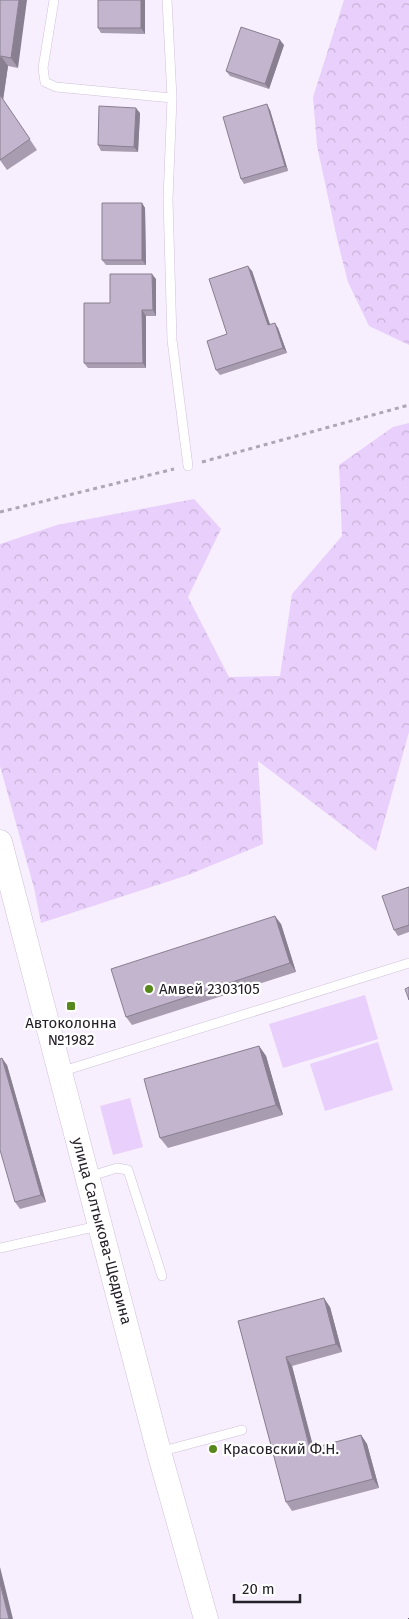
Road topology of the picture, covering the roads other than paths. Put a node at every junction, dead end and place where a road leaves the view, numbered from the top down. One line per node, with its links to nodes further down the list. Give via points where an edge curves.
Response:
1 (54, 0): 3 (lane, via 43,68 45,82 56,87)
2 (167, 0): 3 (lane)
3 (172, 98): 4 (lane, via 168,199 172,340)
4 (188, 466)
5 (0, 842): 7 (street, улица Салтыкова-Щедрина)
6 (409, 963): 7 (lane)
7 (60, 1072): 8 (street, улица Салтыкова-Щедрина)
8 (88, 1177): 9 (street, улица Салтыкова-Щедрина); 11 (lane, via 118,1168 128,1170)
9 (101, 1225): 10 (lane); 13 (street, улица Салтыкова-Щедрина)
10 (0, 1248)
11 (162, 1276)
12 (242, 1430): 13 (lane)
13 (159, 1452): 14 (street, улица Салтыкова-Щедрина)
14 (206, 1619)

